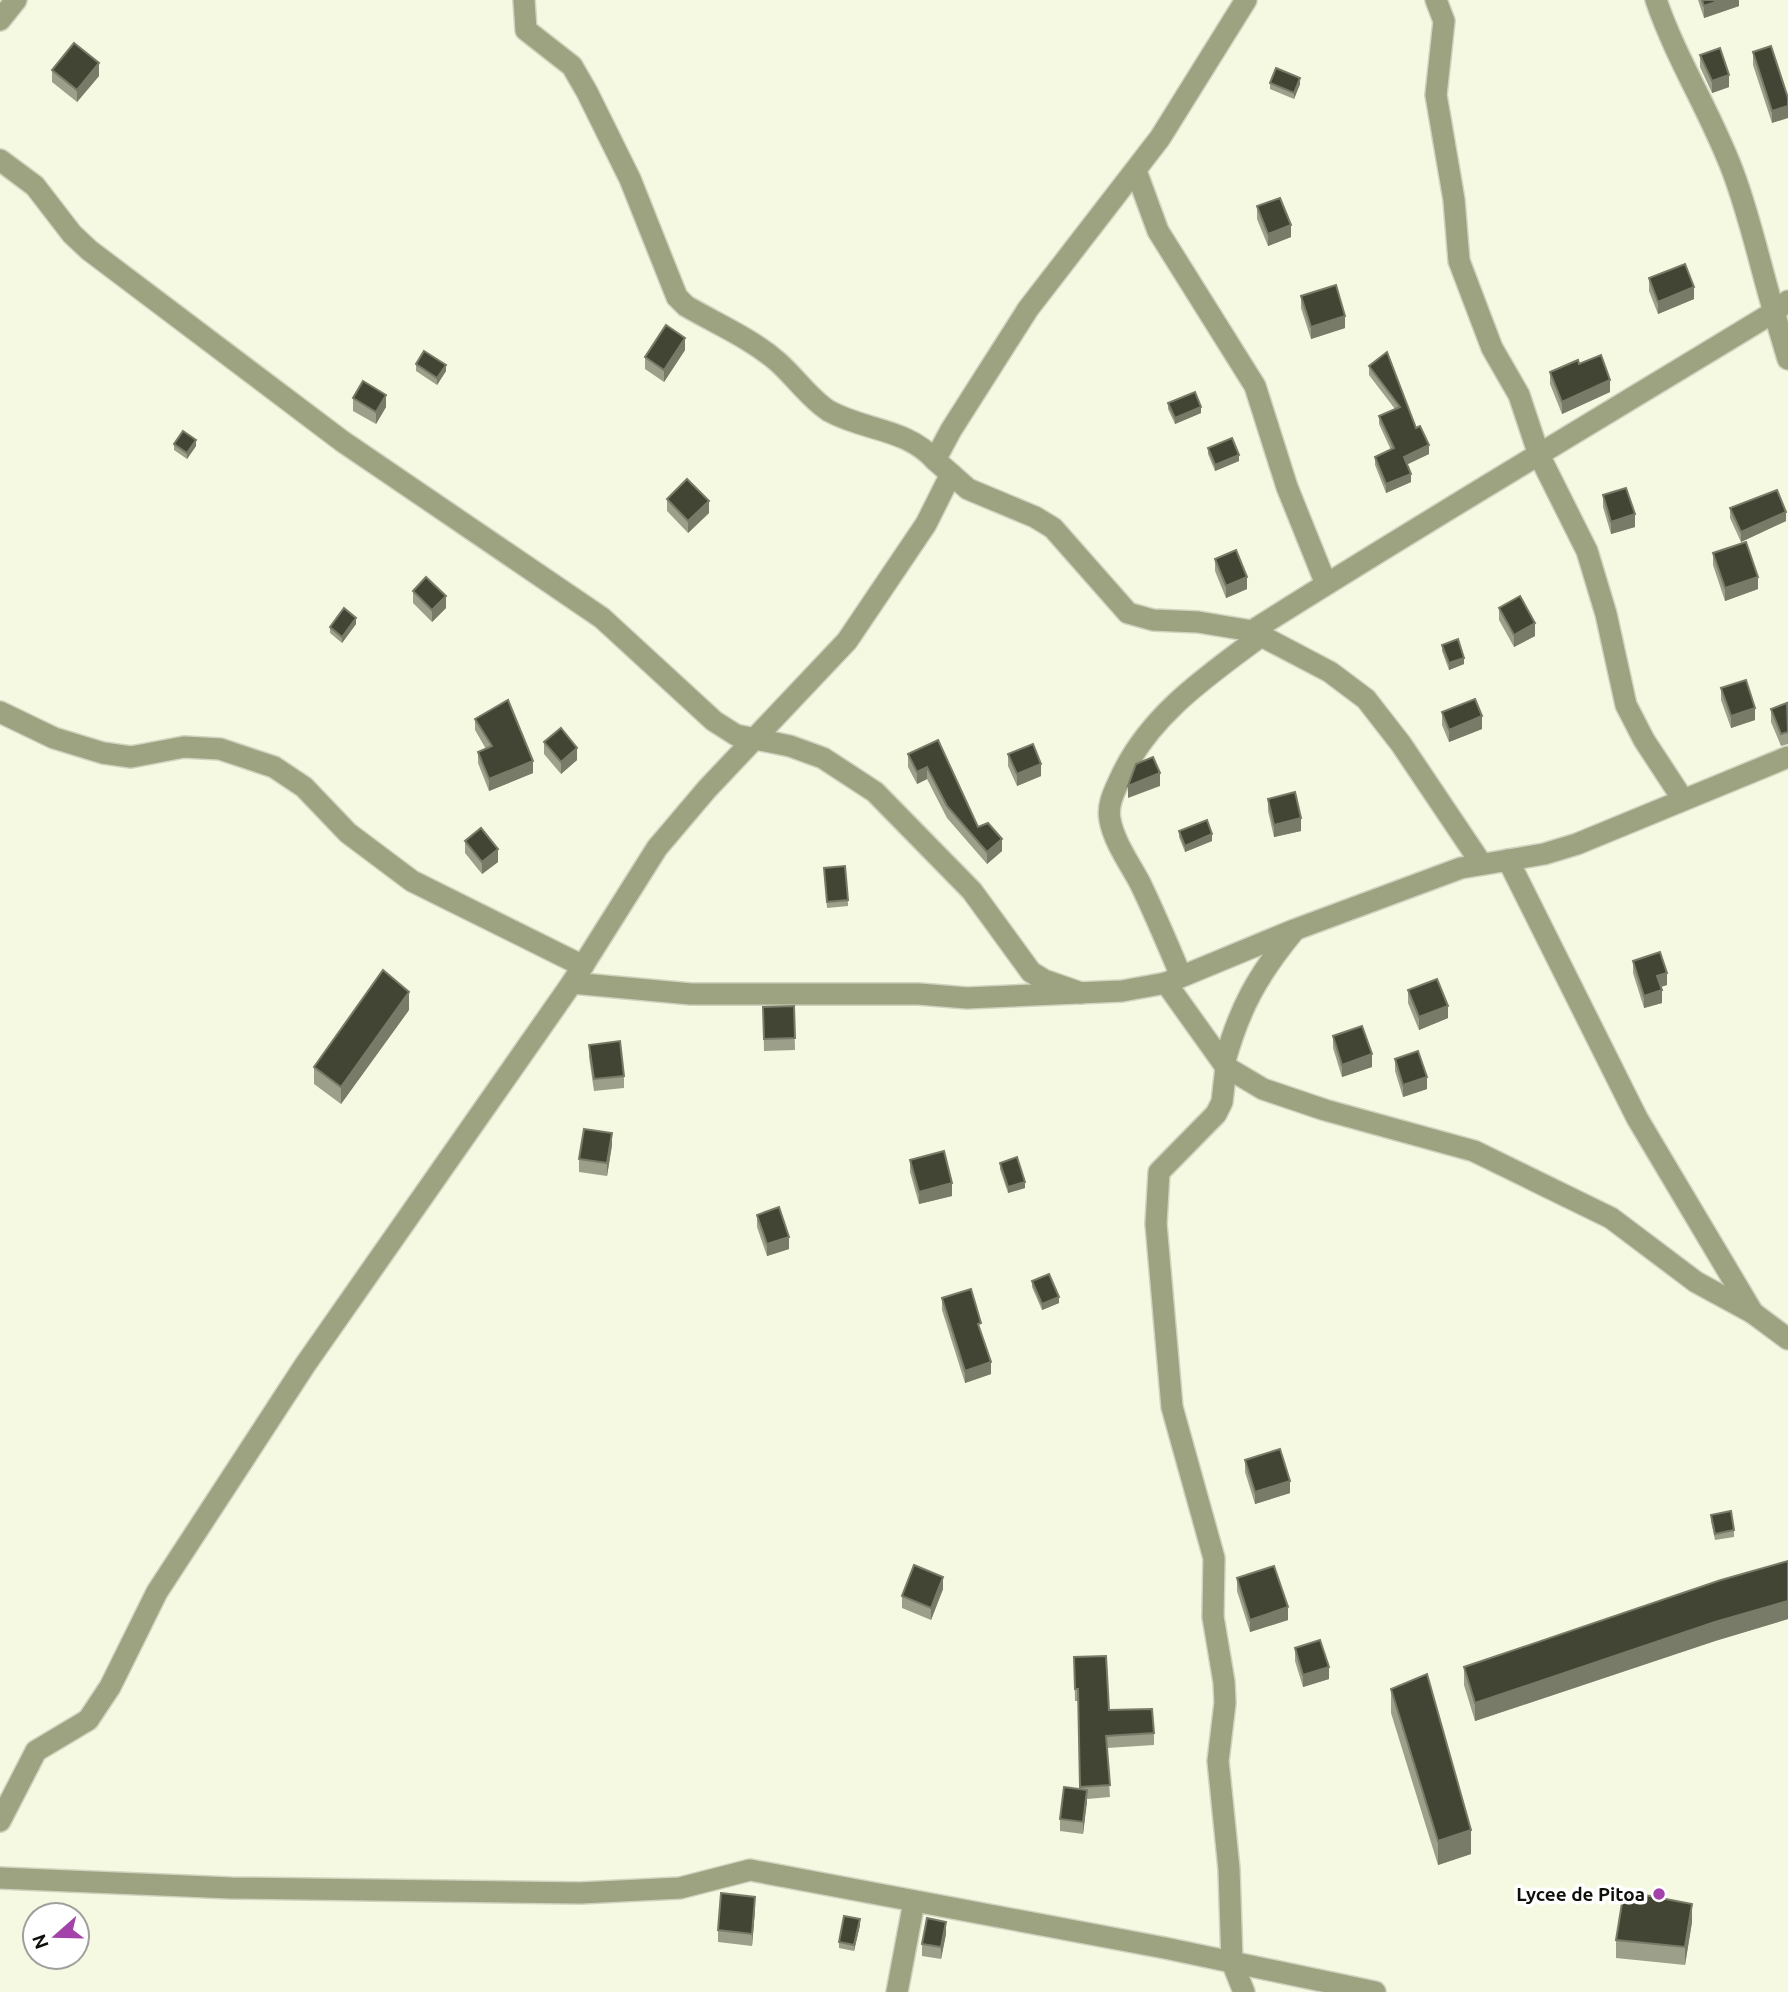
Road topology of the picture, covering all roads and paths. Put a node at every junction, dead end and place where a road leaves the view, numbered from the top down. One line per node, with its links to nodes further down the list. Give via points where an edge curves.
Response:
1 (16, 0): 6 (street)
2 (524, 0): 12 (street, via 526,30 572,66 611,135 677,298 760,347 827,410 907,437)
3 (1247, 0): 8 (street)
4 (1436, 0): 11 (street, via 1444,21 1436,95 1459,261 1492,348 1519,395)
5 (1656, 0): 9 (street, via 1734,174)
6 (0, 20)
7 (0, 160): 16 (street, via 34,186 89,250 342,440 602,618 698,708 736,735)
8 (1136, 171): 12 (street, via 1028,309 951,430); 13 (street, via 1158,231 1255,386 1287,487)
9 (1781, 306): 10 (street); 11 (street)
10 (1788, 359)
11 (1539, 455): 13 (street); 18 (street, via 1587,551 1626,705)
12 (943, 467): 14 (street, via 968,489 1053,528 1128,613); 16 (street, via 926,524 847,641)
13 (1326, 584): 14 (street)
14 (1256, 634): 20 (street, via 1330,671 1366,699); 23 (street, via 1191,689 1144,737 1111,800 1110,820 1116,838)
15 (0, 712): 22 (street, via 54,738 103,753 131,757 184,747 220,749 274,767 304,787 348,834 412,881)
16 (753, 740): 22 (street, via 657,848); 24 (street, via 823,758 875,792 972,891 1031,972)
17 (1788, 757): 18 (street)
18 (1682, 798): 19 (street, via 1577,844)
19 (1507, 860): 20 (street); 26 (street, via 1637,1118)
20 (1481, 863): 21 (street)
21 (1294, 930): 23 (street); 25 (street, via 1264,967 1241,1007)
22 (578, 975): 24 (street, via 691,994 967,998); 28 (street, via 305,1364 157,1592 110,1687 88,1720 36,1751)
23 (1174, 979): 24 (street, via 1122,991); 25 (street)
24 (1080, 993)
25 (1225, 1065): 26 (street, via 1291,1099 1474,1151 1611,1219 1696,1282); 31 (street, via 1222,1102 1216,1114 1159,1172 1156,1224 1172,1407 1214,1558 1213,1617 1225,1693 1218,1761 1229,1869)
26 (1753, 1314): 27 (street)
27 (1788, 1339)
28 (0, 1821)
29 (0, 1878): 30 (street, via 231,1888 580,1893 680,1888 750,1870)
30 (914, 1902): 31 (street); 32 (street)
31 (1231, 1962): 33 (street); 34 (street)
32 (897, 1992)
33 (1244, 1992)
34 (1375, 1992)

